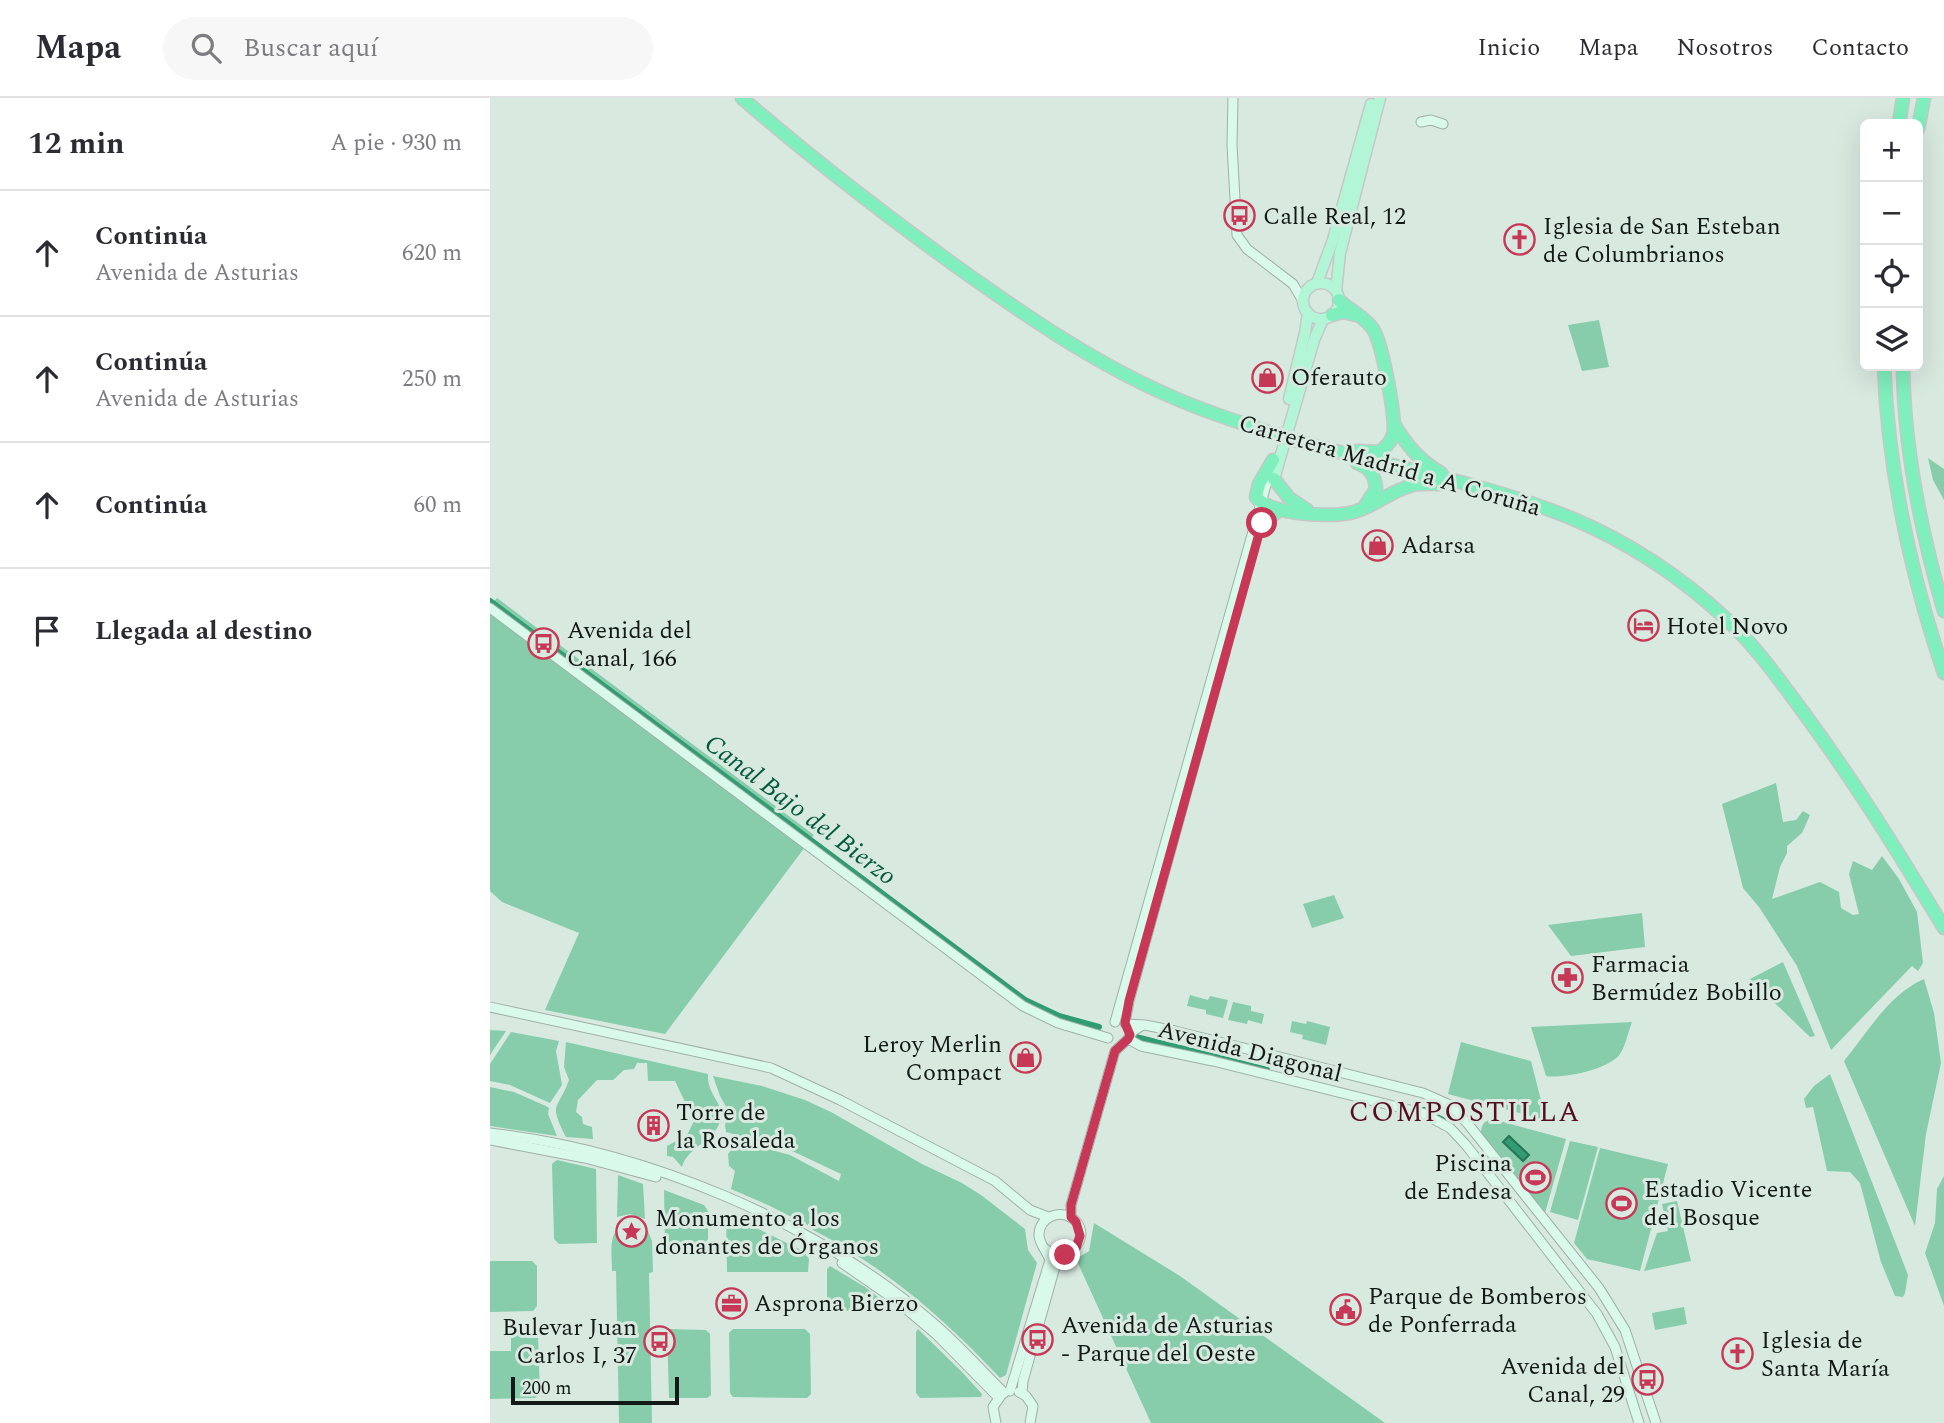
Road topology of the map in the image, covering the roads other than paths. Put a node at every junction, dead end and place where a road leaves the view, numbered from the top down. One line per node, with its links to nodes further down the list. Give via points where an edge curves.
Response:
1 (742, 98): 21 (highway, Carretera Madrid a A Coruña, bridge, via 885,215 1075,346 1169,396)
2 (1233, 98): 11 (street, via 1237,235 1247,249)
3 (1373, 98): 12 (main road, via 1334,240)
4 (1380, 98): 13 (main road, via 1340,253)
5 (1903, 98): 7 (highway)
6 (1922, 98): 8 (highway)
7 (1900, 119)
8 (1918, 119)
9 (1421, 122): 10 (street)
10 (1443, 124)
11 (1293, 284): 12 (street); 14 (street)
12 (1313, 285): 13 (main road, via 1325,283); 14 (main road)
13 (1338, 295): 16 (highway); 17 (main road)
14 (1303, 300): 15 (main road)
15 (1308, 313): 17 (main road); 22 (main road)
16 (1359, 316): 17 (highway, via 1343,312); 20 (highway, via 1376,335)
17 (1328, 317): 23 (main road, via 1311,352)
18 (1884, 371): 31 (highway, via 1901,512)
19 (1903, 371): 30 (highway, via 1909,447)
20 (1394, 423): 21 (highway, via 1393,436 1380,453); 24 (highway, via 1424,463)
21 (1301, 442): 24 (highway, Carretera Madrid a A Coruña); 26 (highway, via 1371,471 1376,489)
22 (1273, 460): 25 (highway, via 1256,492 1257,499)
23 (1277, 484): 25 (highway, via 1279,499); 27 (highway, via 1294,503)
24 (1480, 489): 26 (highway, via 1416,484); 32 (highway, Carretera Madrid a A Coruña, via 1571,519 1632,548 1728,620 1772,669 1856,785)
25 (1270, 506): 27 (highway); 28 (highway); 34 (street)
26 (1361, 510): 27 (highway)
27 (1314, 513)
28 (1262, 523): 34 (street)
29 (490, 608): 36 (street, via 1023,1006 1058,1023)
30 (1944, 611)
31 (1944, 673)
32 (1944, 928)
33 (490, 1007): 40 (street, via 771,1068 995,1181)
34 (1123, 1021): 35 (street, Avenida Diagonal); 36 (street); 37 (street)
35 (1145, 1025): 37 (street, Avenida Diagonal); 52 (street, Avenida Diagonal, via 1450,1105 1605,1296 1629,1338)
36 (1106, 1036): 37 (street, via 1115,1044); 41 (street, via 1109,1051)
37 (1127, 1039): 43 (street, via 1115,1051); 51 (street, via 1394,1105 1450,1128 1597,1314 1615,1348)
38 (490, 1133): 48 (street, via 645,1167 783,1223 902,1297 955,1342)
39 (490, 1140): 48 (street, via 565,1153 655,1177 799,1238 897,1301)
40 (1023, 1204): 42 (street); 44 (street)
41 (1060, 1214): 42 (street); 43 (street)
42 (1048, 1217): 44 (street)
43 (1071, 1217): 46 (street, via 1080,1236 1076,1248)
44 (1041, 1227): 45 (street, via 1039,1236)
45 (1045, 1249): 46 (street); 48 (street, via 1050,1260)
46 (1065, 1255): 47 (street, via 1056,1263)
47 (1022, 1393): 48 (street); 50 (street, via 1032,1406)
48 (1004, 1394): 49 (street, via 992,1411)
49 (996, 1423)
50 (1030, 1423)
51 (1639, 1423)
52 (1656, 1423)

